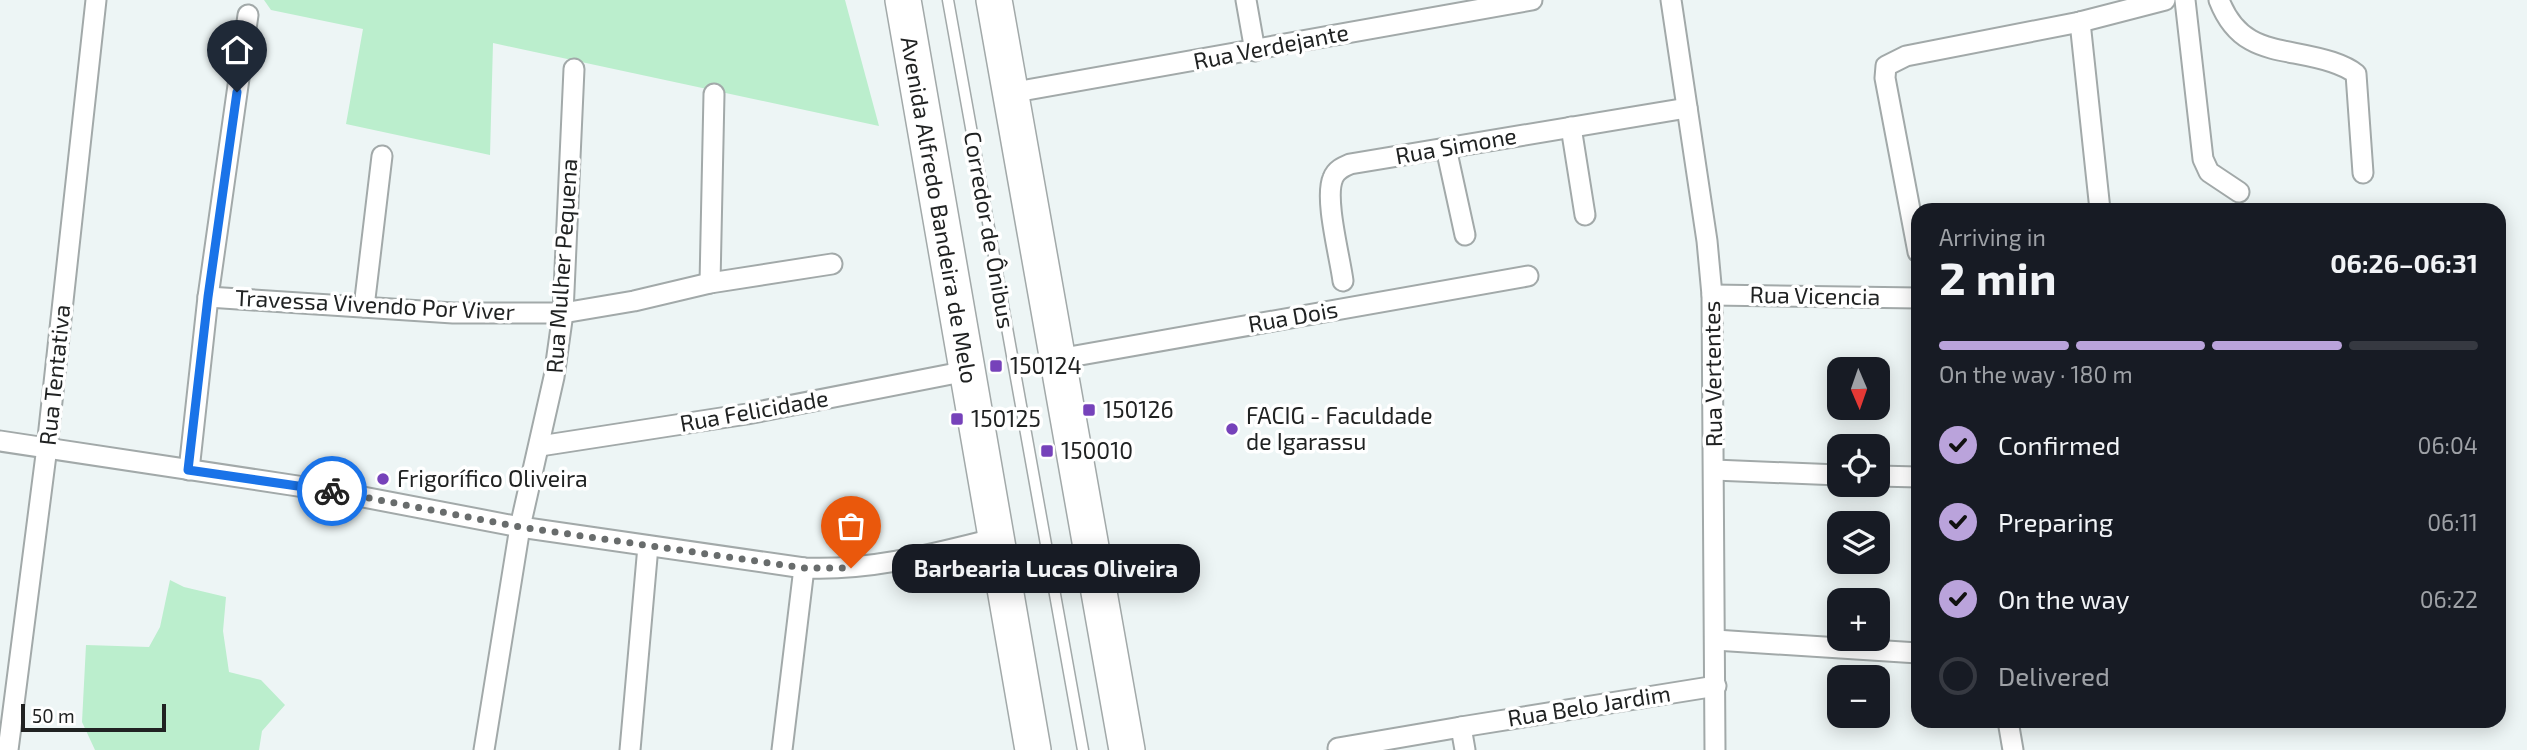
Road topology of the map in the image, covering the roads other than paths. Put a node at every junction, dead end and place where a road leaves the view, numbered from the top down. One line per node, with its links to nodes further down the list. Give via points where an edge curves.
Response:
1 (96, 0): 41 (street, Rua Tentativa)
2 (903, 0): 38 (highway, Avenida Alfredo Bandeira de Melo)
3 (948, 0): 62 (lane, Corredor de Ônibus)
4 (994, 0): 16 (highway)
5 (1246, 0): 14 (street)
6 (1532, 0): 11 (street, Rua Verdejante)
7 (1671, 0): 18 (street, Rua Vertentes)
8 (2165, 0): 13 (street)
9 (2185, 0): 23 (street, via 2203,159 2208,173)
10 (2219, 0): 22 (street, via 2225,16 2248,41 2314,56 2356,74)
11 (1460, 5): 14 (street, Rua Verdejante)
12 (248, 15): 33 (street)
13 (2080, 22): 24 (street); 26 (street, via 1892,60 1884,71)
14 (1255, 51): 16 (street, Rua Verdejante)
15 (573, 69): 36 (street, Rua Mulher Pequena)
16 (1010, 93): 37 (highway)
17 (715, 94): 31 (street)
18 (1687, 108): 19 (street, Rua Simone); 32 (street, Rua Vertentes)
19 (1571, 127): 20 (street, Rua Simone); 25 (street)
20 (1446, 148): 27 (street); 30 (street, Rua Simone, via 1339,169 1331,196)
21 (382, 156): 35 (street)
22 (2363, 173)
23 (2239, 192)
24 (2098, 203)
25 (1585, 215)
26 (1911, 215)
27 (1465, 235)
28 (832, 264): 31 (street, Travessa Vivendo Por Viver)
29 (1528, 276): 37 (street, Rua Dois)
30 (1343, 281)
31 (709, 283): 36 (street, Travessa Vivendo Por Viver)
32 (1712, 295): 34 (street, Rua Vicencia); 43 (street, Rua Vertentes)
33 (208, 297): 35 (street, Travessa Vivendo Por Viver); 42 (street)
34 (1911, 298)
35 (364, 307): 36 (street, Travessa Vivendo Por Viver)
36 (563, 313): 40 (street, Rua Mulher Pequena)
37 (1058, 359): 63 (highway)
38 (967, 371): 40 (street, Rua Felicidade, via 747,414); 48 (highway, Avenida Alfredo Bandeira de Melo)
39 (0, 441): 41 (street)
40 (540, 446): 47 (street, Rua Mulher Pequena)
41 (47, 447): 42 (street); 57 (street, Rua Tentativa)
42 (188, 470): 47 (street, via 337,492)
43 (1714, 470): 44 (street); 51 (street, Rua Vertentes)
44 (1827, 475)
45 (1890, 476): 46 (street)
46 (1911, 477)
47 (520, 527): 49 (street); 58 (street, Rua Mulher Pequena)
48 (997, 538): 50 (street, via 907,560 837,569); 61 (highway, Avenida Alfredo Bandeira de Melo)
49 (648, 545): 50 (street); 59 (street)
50 (804, 568): 60 (street)
51 (1715, 640): 52 (street); 53 (street, Rua Vertentes)
52 (1911, 653)
53 (1716, 686): 54 (street, Rua Belo Jardim); 65 (street, Rua Vertentes)
54 (1461, 727): 56 (street, Rua Belo Jardim); 64 (street)
55 (2009, 728): 66 (street)
56 (1338, 748)
57 (8, 750)
58 (485, 750)
59 (630, 750)
60 (782, 750)
61 (1033, 750)
62 (1083, 750)
63 (1127, 750)
64 (1465, 750)
65 (1715, 750)
66 (2013, 750)

